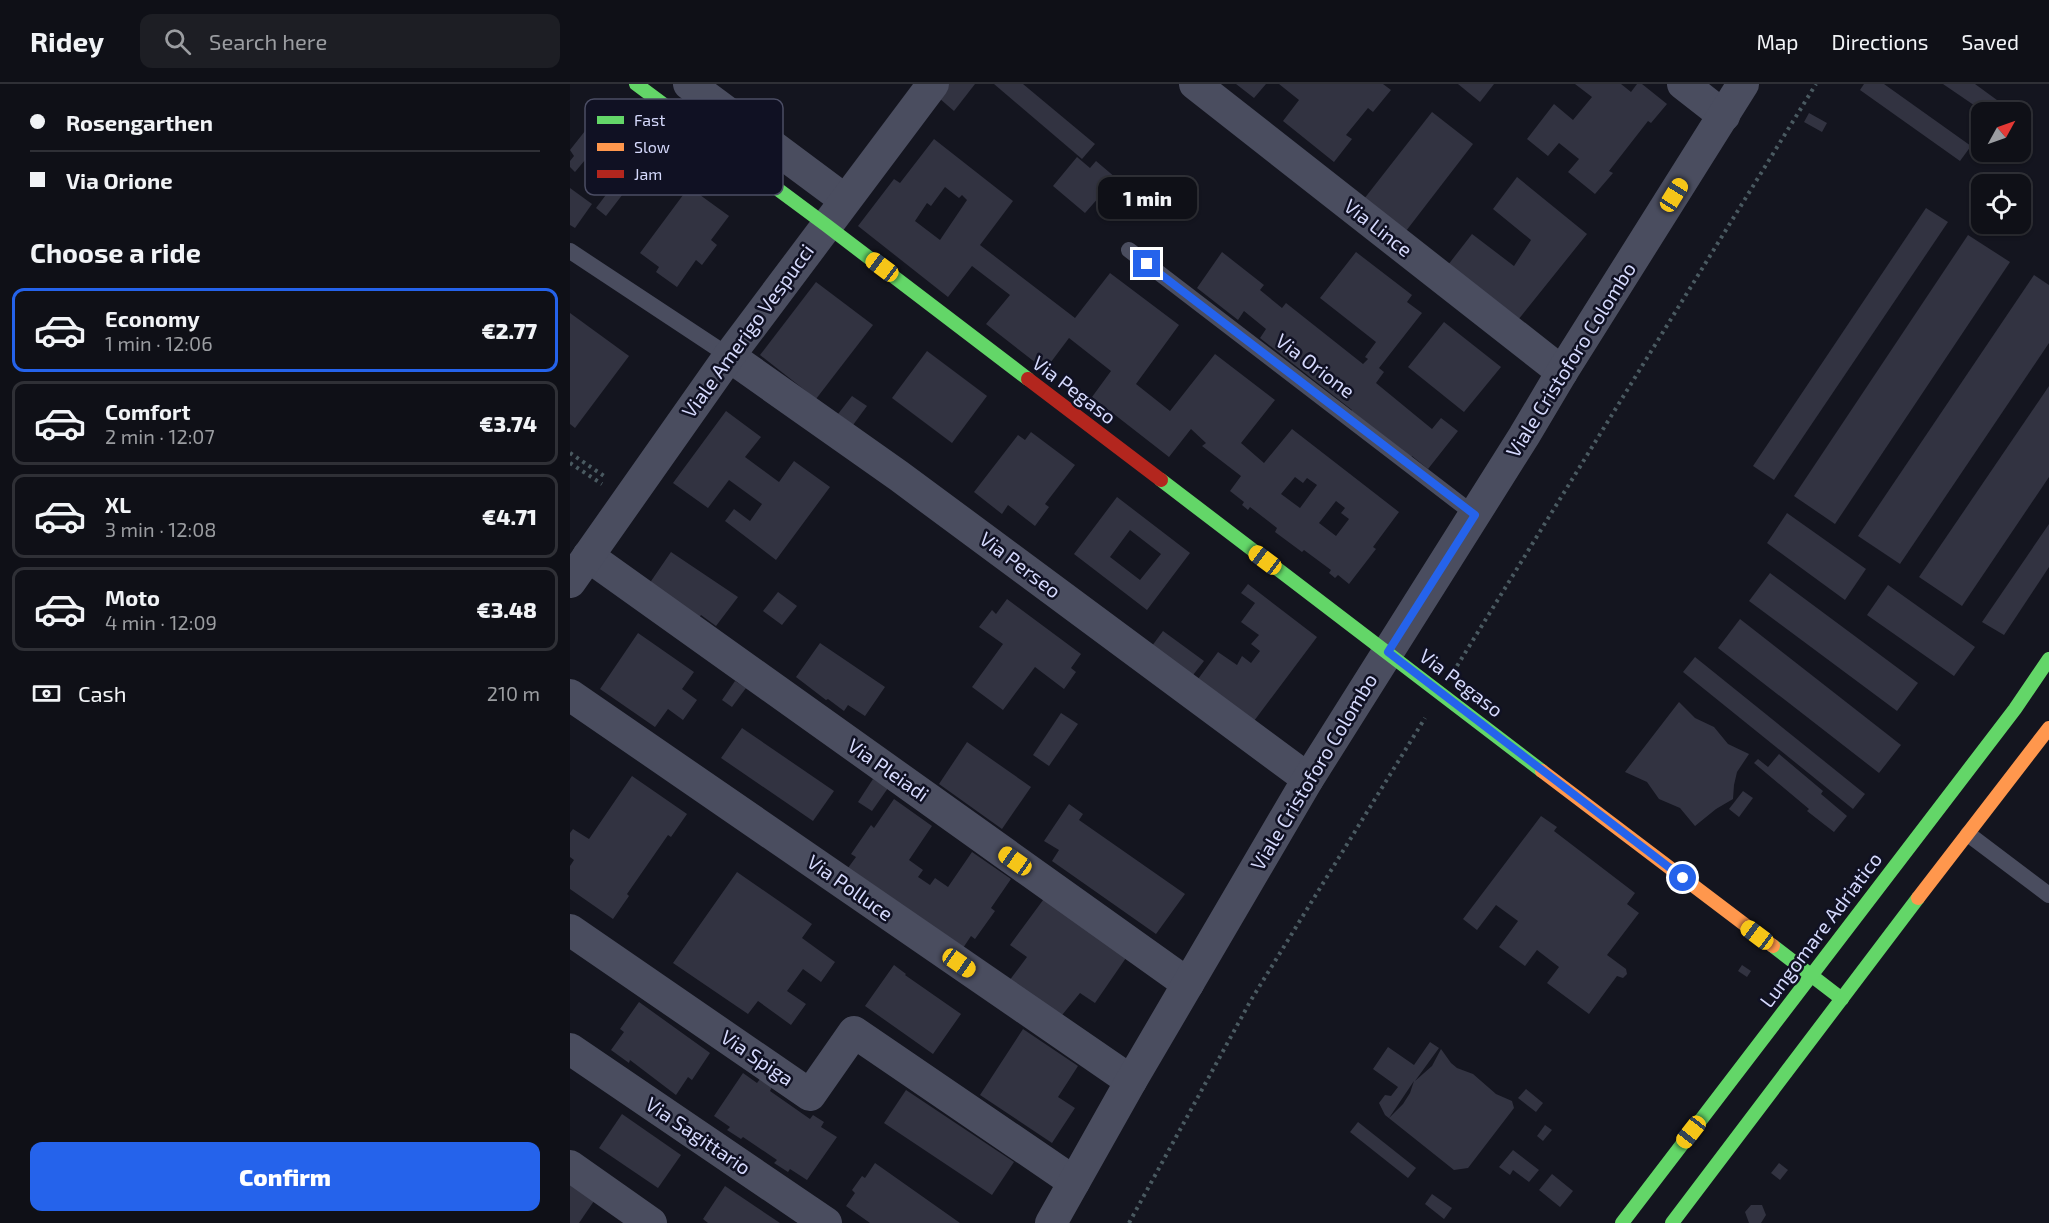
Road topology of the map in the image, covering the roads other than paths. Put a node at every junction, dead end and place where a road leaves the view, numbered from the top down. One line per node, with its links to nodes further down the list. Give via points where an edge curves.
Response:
1 (636, 84): 7 (street, Via Pegaso)
2 (689, 84): 8 (street)
3 (933, 84): 12 (street, Viale Amerigo Vespucci)
4 (1195, 84): 17 (street, Via Lince)
5 (1683, 84): 9 (street)
6 (1743, 84): 9 (street, Viale Cristoforo Colombo)
7 (656, 99)
8 (709, 99)
9 (1724, 116): 17 (street, Viale Cristoforo Colombo)
10 (783, 153): 12 (street)
11 (783, 193): 13 (street, Via Pegaso)
12 (846, 200): 13 (street, Viale Amerigo Vespucci)
13 (826, 225): 16 (street, Viale Amerigo Vespucci); 21 (street, Via Pegaso)
14 (1129, 250): 18 (lane, Via Orione)
15 (570, 251): 16 (lane)
16 (729, 356): 19 (street, Viale Amerigo Vespucci); 25 (street, Via Perseo, via 899,476)
17 (1562, 372): 18 (street, Viale Cristoforo Colombo)
18 (1475, 515): 21 (street, Viale Cristoforo Colombo)
19 (588, 556): 20 (street, Viale Amerigo Vespucci); 30 (street, Via Pleiadi)
20 (570, 582)
21 (1388, 652): 25 (street, Viale Cristoforo Colombo); 29 (street, Via Pegaso)
22 (2049, 659): 29 (street, Lungomare Adriatico)
23 (570, 695): 33 (street, Via Polluce)
24 (2049, 728): 26 (street)
25 (1308, 779): 30 (street, Viale Cristoforo Colombo)
26 (1968, 834): 27 (lane); 31 (street)
27 (2049, 895)
28 (570, 930): 35 (street, Via Spiga, via 810,1095 854,1032)
29 (1810, 976): 31 (street, Via Pegaso); 39 (street, Lungomare Adriatico)
30 (1188, 984): 33 (street, Viale Cristoforo Colombo)
31 (1842, 999): 40 (street)
32 (570, 1049): 37 (street, Via Sagittario)
33 (1131, 1082): 35 (street, Viale Cristoforo Colombo)
34 (570, 1166): 36 (street)
35 (1074, 1182): 38 (street, Viale Cristoforo Colombo)
36 (651, 1223)
37 (826, 1223)
38 (1051, 1223)
39 (1622, 1223)
40 (1672, 1223)

